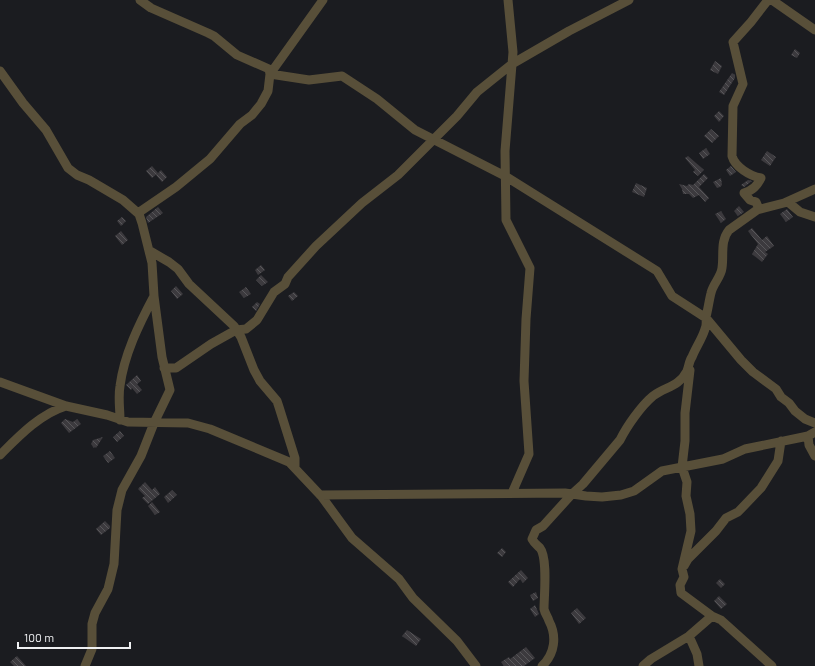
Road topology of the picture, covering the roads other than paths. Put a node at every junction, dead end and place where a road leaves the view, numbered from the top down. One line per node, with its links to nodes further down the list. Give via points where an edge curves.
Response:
1 (140, 0): 10 (street, via 151,8 214,36 236,55 269,69)
2 (323, 0): 10 (street)
3 (508, 0): 8 (street)
4 (629, 0): 8 (street)
5 (768, 0): 15 (street, via 733,42 743,84 733,106 732,156 741,168 754,177 761,178 752,190 744,193 756,202)
6 (772, 0): 7 (street)
7 (815, 30)
8 (512, 64): 11 (street, via 477,92); 12 (street, via 504,151)
9 (0, 71): 16 (street, via 46,130 68,168 123,200)
10 (270, 74): 11 (street, via 309,80 342,76 377,99 415,130); 16 (street, via 268,91 252,115 240,124 210,159)
11 (433, 139): 12 (street); 21 (street, via 398,175 362,203 316,246 288,277 285,284 274,292 257,320 246,329)
12 (505, 176): 20 (street, via 657,271 672,296); 35 (street, via 506,220 530,268 524,381 529,454)
13 (815, 189): 14 (street)
14 (788, 202): 15 (street); 17 (street, via 800,212)
15 (759, 209): 20 (street, via 725,234 722,268 711,292)
16 (138, 213): 18 (street)
17 (815, 217)
18 (150, 251): 19 (street); 21 (street, via 178,269 189,284)
19 (154, 296): 23 (street); 26 (street, via 141,320 124,364 119,387)
20 (706, 318): 22 (street, via 706,328); 28 (street, via 753,372 776,389 795,411)
21 (236, 330): 23 (street, via 176,368); 33 (street, via 260,381 279,407 295,458)
22 (692, 357): 34 (street); 36 (street, via 683,377 648,401 620,440)
23 (164, 368): 27 (street, via 170,390)
24 (0, 382): 25 (street)
25 (66, 406): 26 (street); 31 (street, via 49,413 20,435)
26 (120, 420): 27 (street)
27 (154, 423): 33 (street, via 188,423 210,429 282,458); 41 (street, via 141,456 122,490 116,510 114,564 108,589 95,613 92,624 92,649)
28 (815, 423)
29 (811, 434): 30 (street); 32 (street, via 809,445)
30 (780, 441): 34 (street, via 745,449 722,459); 38 (street, via 778,461 761,488 738,512 726,518)
31 (0, 455)
32 (815, 456)
33 (295, 467): 37 (street)
34 (682, 467): 36 (street, via 662,471 634,492 621,496); 38 (street, via 687,482 686,496 691,531)
35 (512, 493): 36 (street); 37 (street)
36 (572, 494): 43 (street, via 543,526 536,530 532,539 540,548 544,562 544,610 550,621 554,645 550,658)
37 (320, 495): 42 (street, via 352,538 399,579 413,598 457,642)
38 (682, 569): 39 (street, via 684,577 680,585 681,593)
39 (712, 616): 40 (street); 46 (street, via 721,620)
40 (689, 636): 44 (street); 45 (street)
41 (85, 666)
42 (476, 666)
43 (542, 666)
44 (643, 666)
45 (699, 666)
46 (772, 666)

